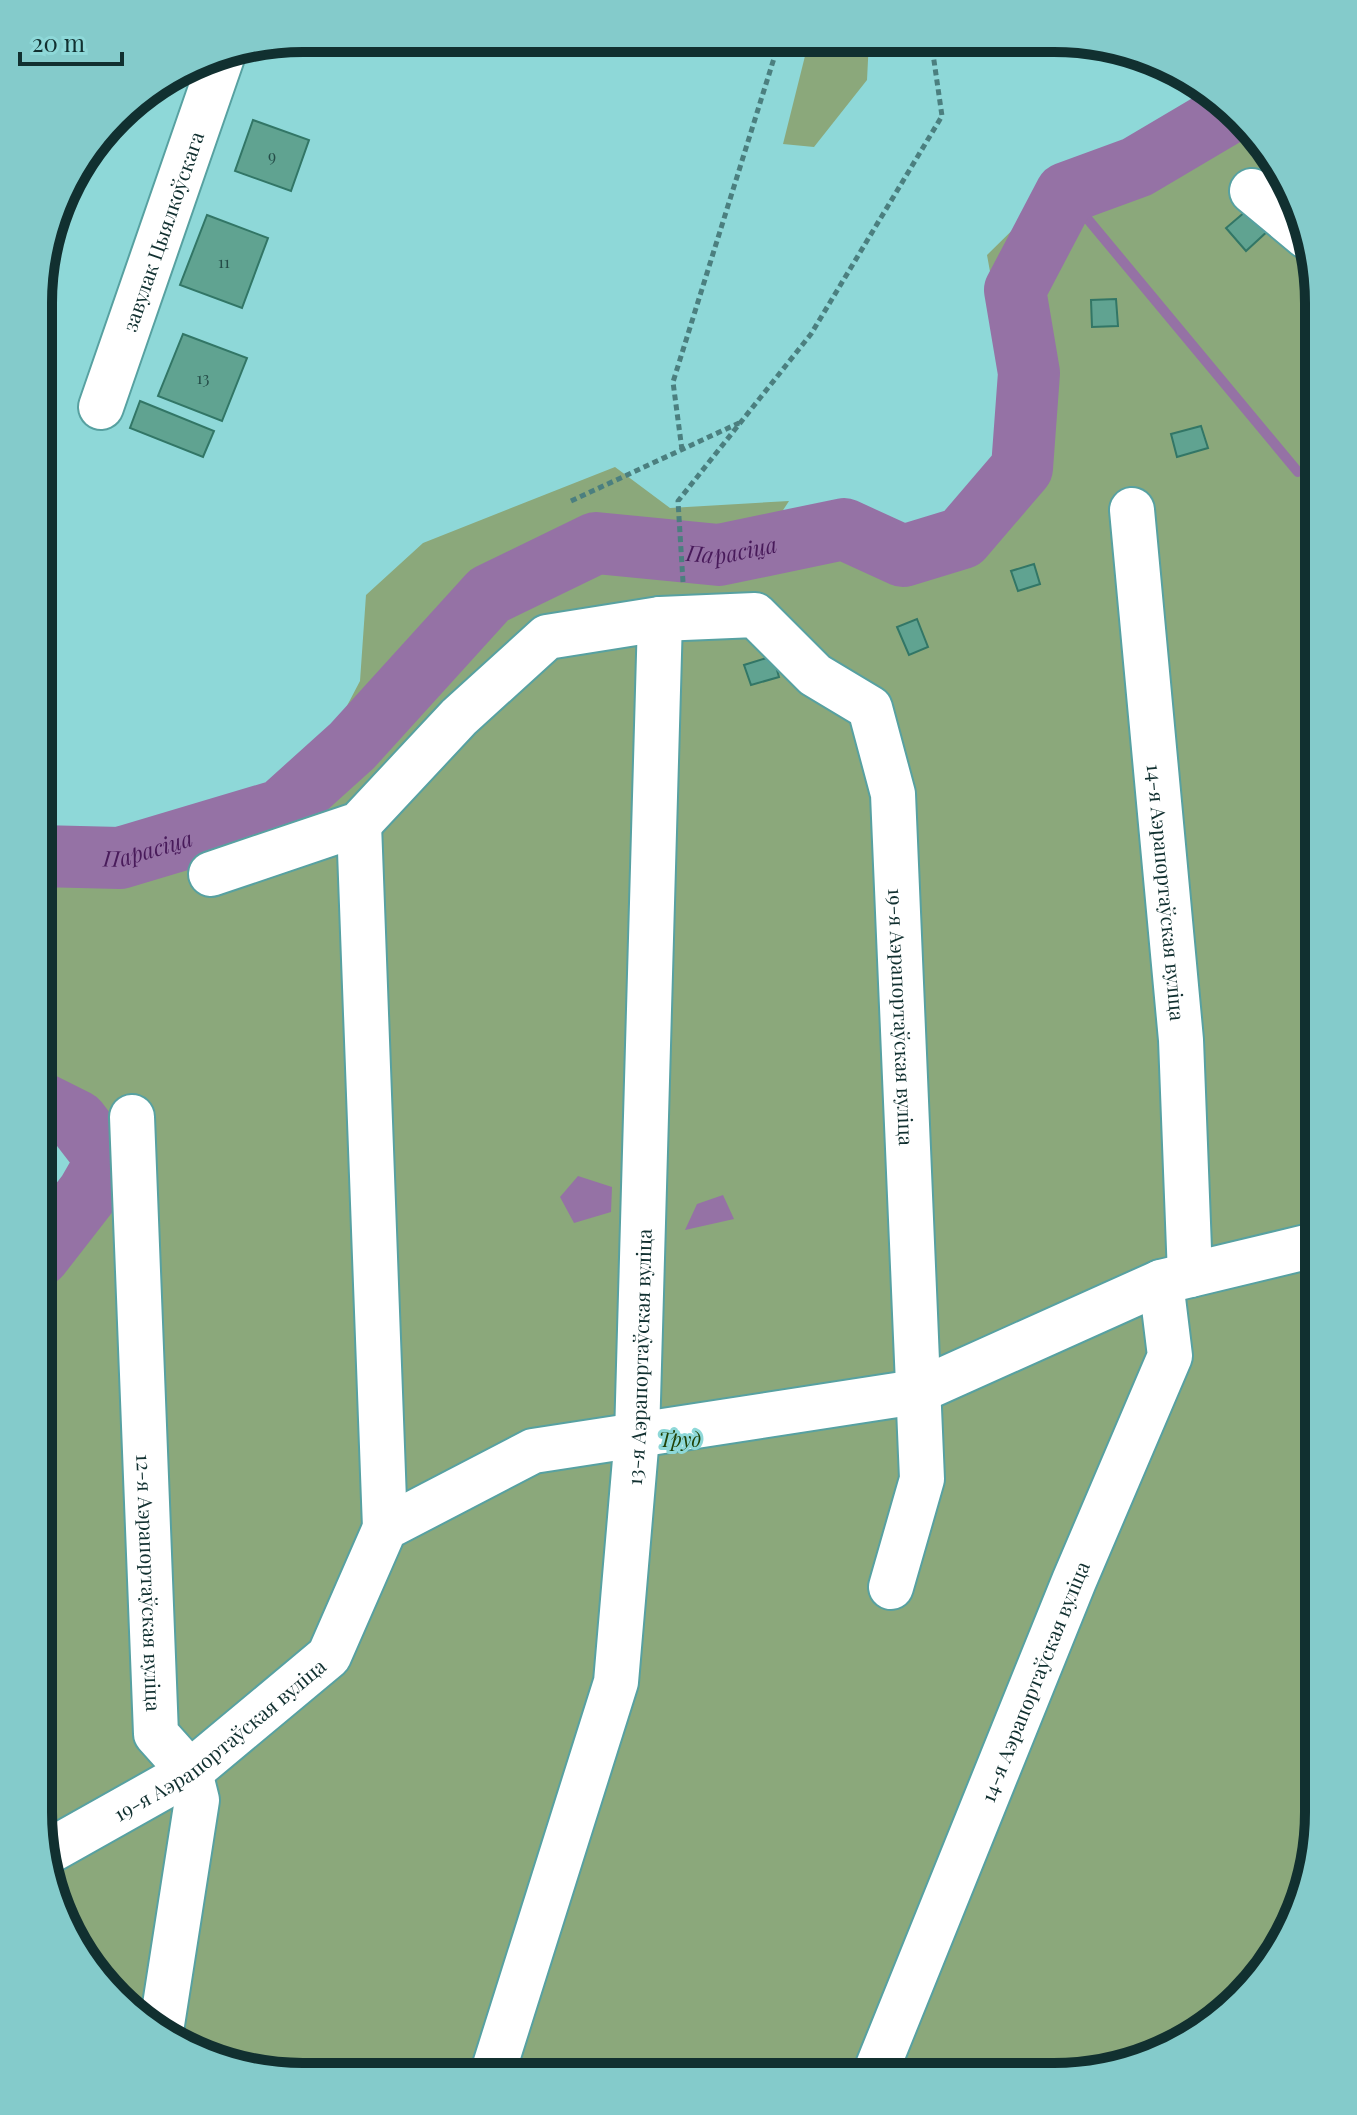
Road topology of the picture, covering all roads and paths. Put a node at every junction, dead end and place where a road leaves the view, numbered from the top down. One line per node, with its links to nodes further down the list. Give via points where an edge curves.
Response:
1 (776, 52): 8 (path, via 673,382)
2 (933, 52): 7 (path, via 942,116 811,334)
3 (219, 66): 6 (street, завулак Цыялкоўскага)
4 (1252, 191): 5 (street)
5 (1291, 224)
6 (101, 407)
7 (740, 423): 8 (path); 11 (path, via 678,501)
8 (682, 450): 9 (path)
9 (571, 501)
10 (1132, 510): 16 (street, 14-я Аэрапортаўская вуліца, via 1181,1040)
11 (672, 602): 12 (street, 19-я Аэрапортаўская вуліца, via 547,637 459,717); 17 (street, 19-я Аэрапортаўская вуліца, via 755,615 815,675 870,708 893,794); 18 (street, 13-я Аэрапортаўская вуліца)
12 (359, 824): 13 (street); 19 (street)
13 (211, 874)
14 (132, 1117): 21 (street, 12-я Аэрапортаўская вуліца, via 156,1734)
15 (1304, 1248): 16 (street)
16 (1176, 1279): 17 (street); 25 (street, 14-я Аэрапортаўская вуліца, via 1170,1356)
17 (916, 1392): 18 (street); 20 (street, 19-я Аэрапортаўская вуліца, via 922,1479)
18 (637, 1436): 19 (street, via 533,1451); 24 (street, 13-я Аэрапортаўская вуліца, via 616,1682)
19 (385, 1528): 21 (street, 19-я Аэрапортаўская вуліца, via 329,1656)
20 (891, 1587)
21 (190, 1772): 22 (street, 19-я Аэрапортаўская вуліца); 23 (street, via 197,1800)
22 (55, 1848)
23 (163, 2020)
24 (496, 2063)
25 (879, 2063)

